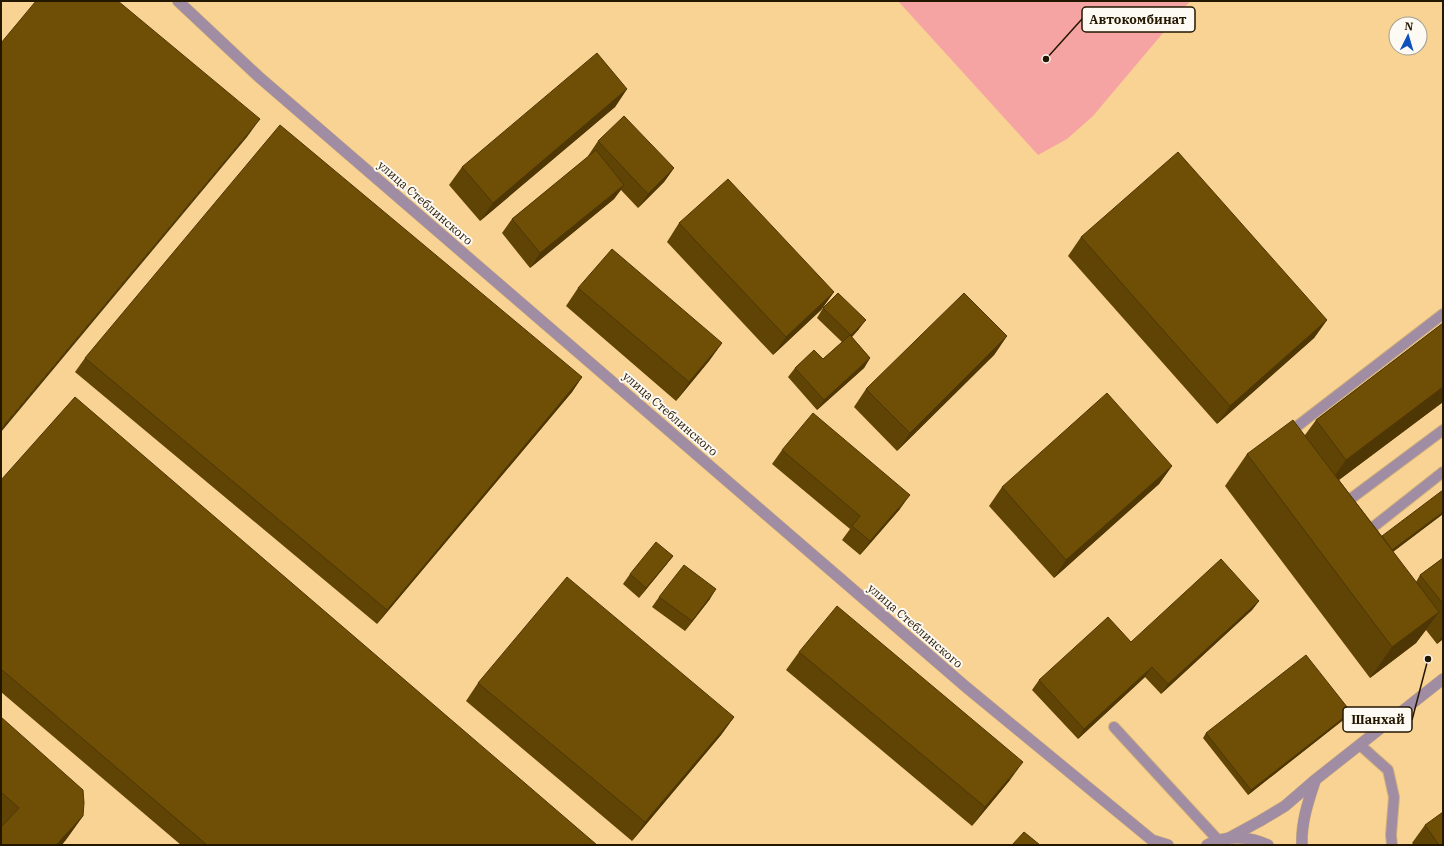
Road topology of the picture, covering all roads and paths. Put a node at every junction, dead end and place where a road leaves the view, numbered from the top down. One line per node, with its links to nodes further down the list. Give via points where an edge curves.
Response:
1 (178, 1): 12 (street, улица Стеблинского, via 259,76 966,687)
2 (1443, 314): 4 (lane)
3 (1443, 430): 6 (lane)
4 (1277, 442)
5 (1443, 472): 7 (lane)
6 (1332, 514)
7 (1354, 543)
8 (1443, 679): 10 (street)
9 (1114, 726): 13 (lane)
10 (1360, 745): 11 (street); 17 (lane, via 1388,770 1394,797)
11 (1315, 780): 13 (street, via 1285,806 1260,821); 16 (street, via 1307,804)
12 (1153, 842): 14 (street)
13 (1213, 842): 15 (street, via 1244,838)
14 (1168, 845)
15 (1268, 845)
16 (1302, 845)
17 (1392, 845)

